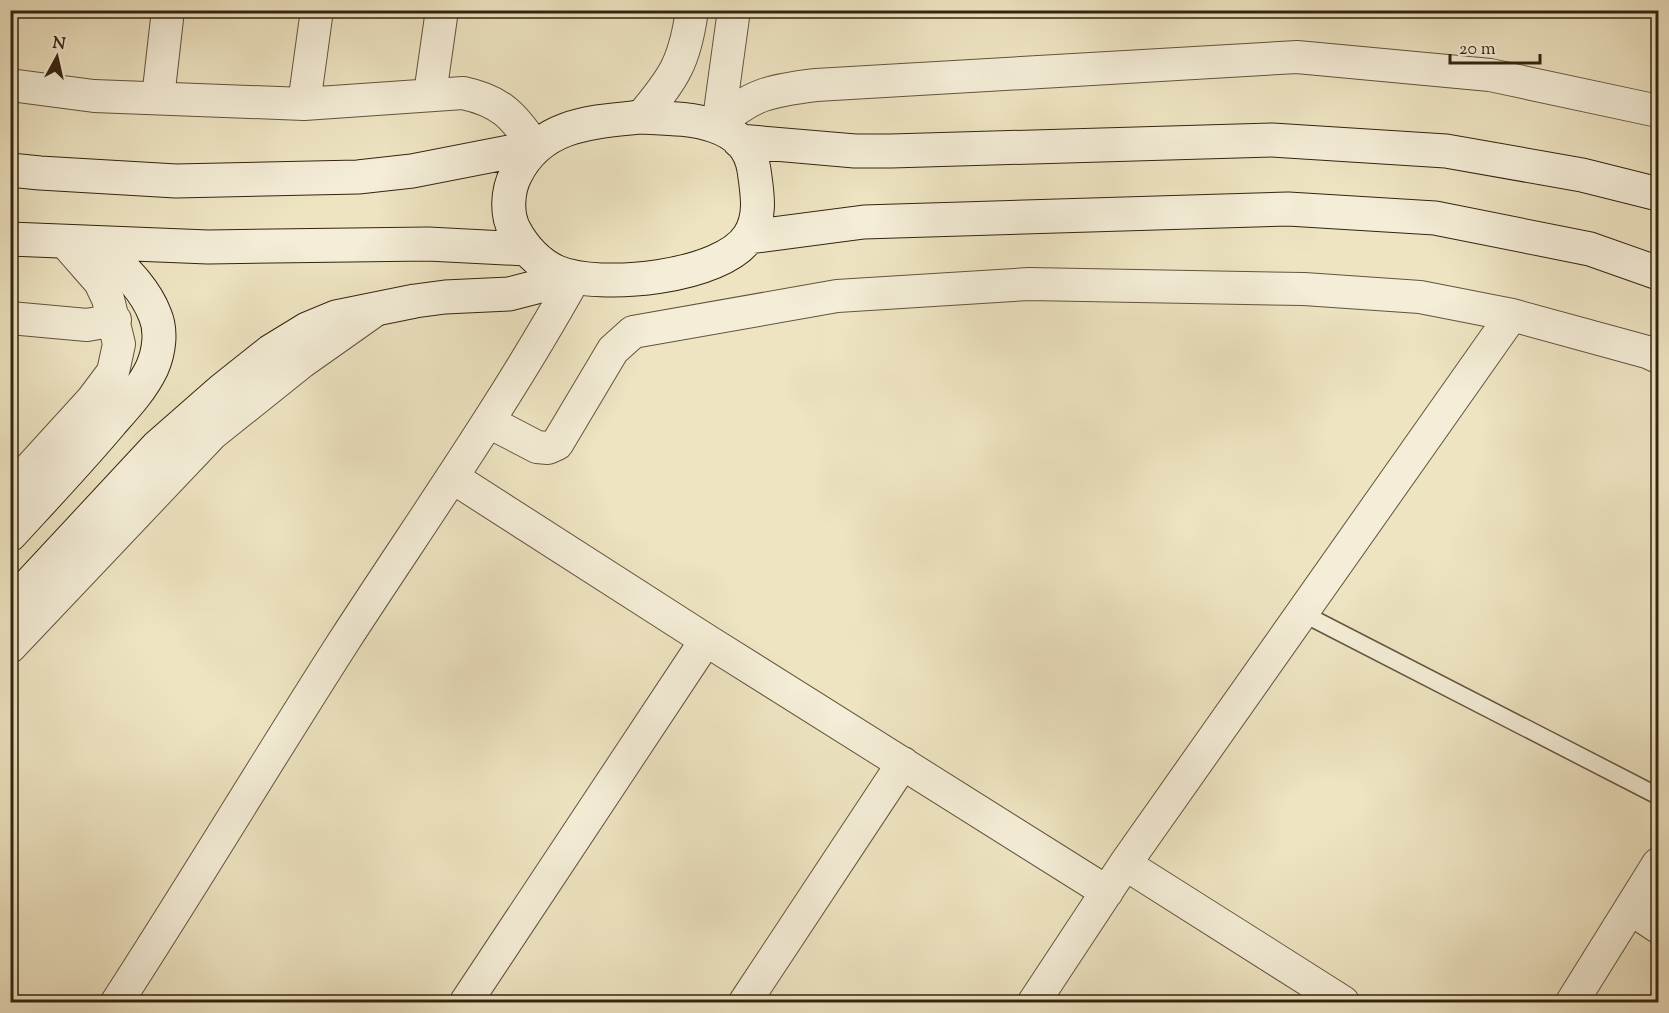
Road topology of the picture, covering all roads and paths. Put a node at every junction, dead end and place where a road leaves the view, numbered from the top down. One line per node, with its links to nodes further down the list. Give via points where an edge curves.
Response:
1 (168, 10): 8 (street)
2 (317, 10): 9 (street)
3 (442, 10): 7 (street)
4 (692, 10): 11 (street, via 681,61 670,82)
5 (734, 10): 12 (street)
6 (10, 85): 8 (street, via 94,96)
7 (430, 94): 9 (street); 13 (street, via 483,97 520,125)
8 (158, 98): 9 (street)
9 (304, 104)
10 (1659, 111): 12 (street, via 1490,75 1297,57 804,87 768,92 753,99 729,114)
11 (641, 117): 12 (main road, via 687,120); 13 (main road, via 591,122 565,130)
12 (728, 134): 15 (main road, via 855,151 1284,141 1446,151 1582,175); 16 (main road, via 748,152 753,165 758,208)
13 (535, 147): 14 (main road, via 412,171 358,177 176,181); 20 (main road, via 519,168 510,189 511,225)
14 (10, 170)
15 (1659, 195)
16 (748, 237): 21 (main road, via 864,222 1288,209 1435,218 1590,249); 22 (main road, via 739,248 718,260 677,274 610,281)
17 (10, 239): 18 (main road)
18 (65, 242): 19 (main road); 26 (street, via 100,282)
19 (98, 244): 20 (main road, via 208,248 428,244); 31 (main road, via 145,295 156,315 158,350 137,393)
20 (526, 249): 22 (main road, via 556,272)
21 (1659, 273)
22 (575, 277): 23 (main road, via 509,294 445,297); 28 (street)
23 (377, 309): 32 (main road, via 336,317 307,329 271,351 222,390 157,447); 35 (street, via 302,362 212,434)
24 (1512, 315): 27 (street); 28 (street, via 1420,297 1304,290 1029,284 837,296 633,332 613,350 557,444 548,448 537,447); 33 (street)
25 (10, 318): 26 (street, via 87,325)
26 (115, 320): 30 (street, via 119,344 113,372 93,400)
27 (1659, 357)
28 (489, 422): 29 (street)
29 (452, 477): 34 (street); 43 (street)
30 (14, 480)
31 (10, 535)
32 (10, 605)
33 (1302, 613): 37 (lane); 38 (street)
34 (705, 639): 36 (street); 44 (street)
35 (10, 647)
36 (903, 763): 40 (street); 45 (street)
37 (1659, 796)
38 (1125, 864): 40 (street); 47 (street)
39 (1659, 864): 41 (street)
40 (1107, 892): 46 (street)
41 (1631, 909): 42 (street); 48 (street)
42 (1659, 927)
43 (117, 1002)
44 (466, 1002)
45 (745, 1002)
46 (1034, 1002)
47 (1343, 1002)
48 (1572, 1002)

